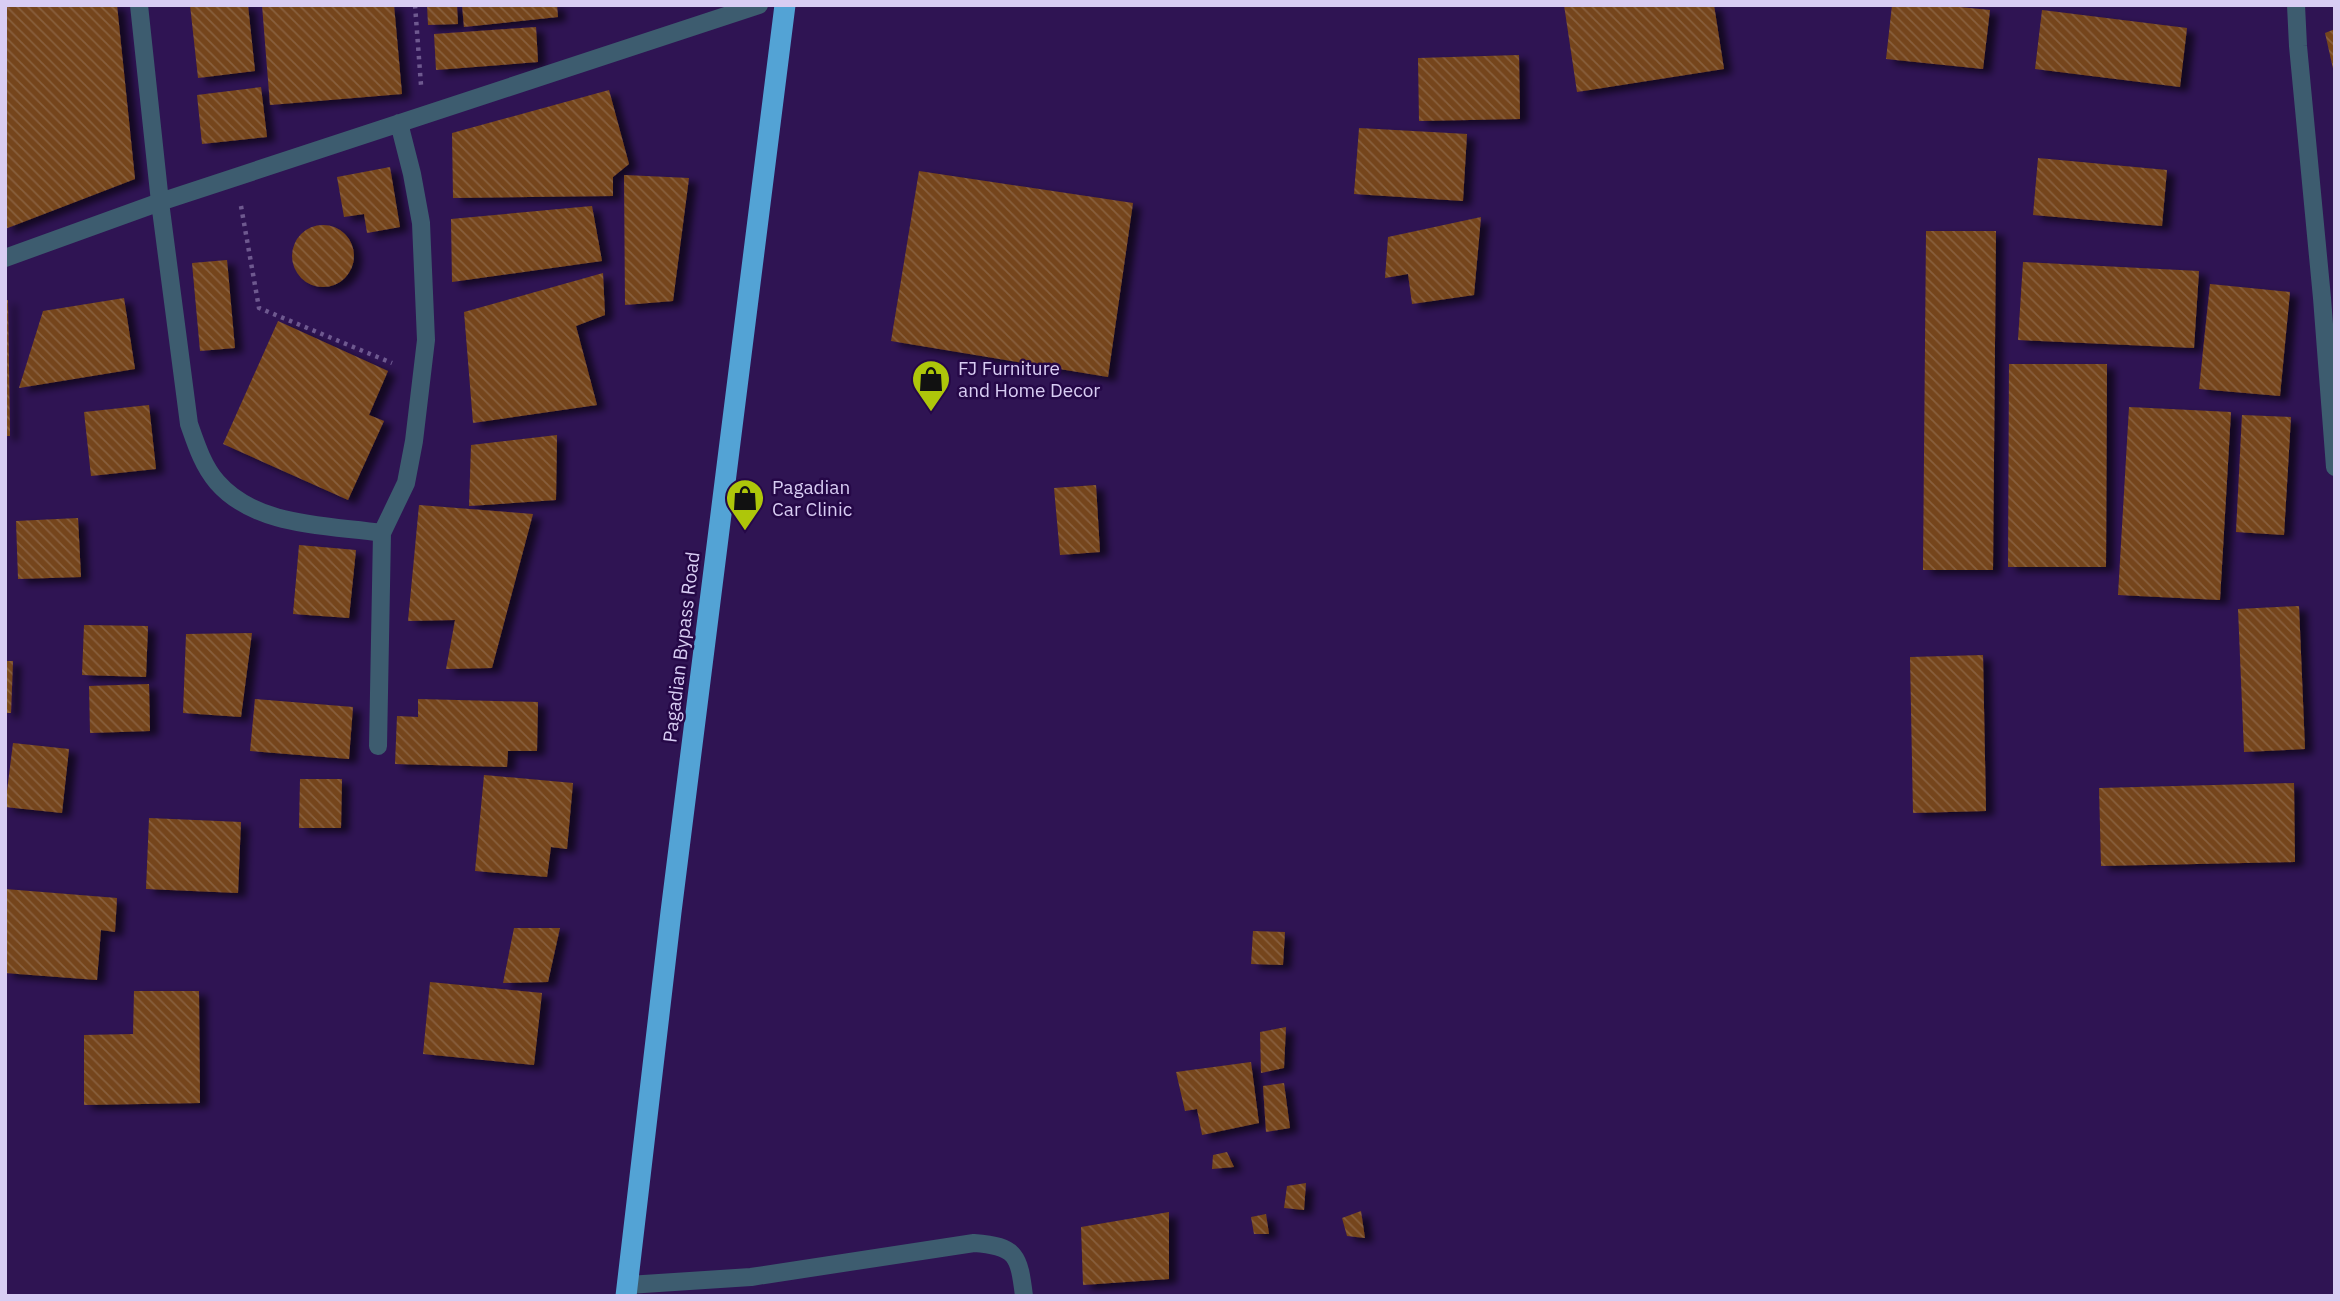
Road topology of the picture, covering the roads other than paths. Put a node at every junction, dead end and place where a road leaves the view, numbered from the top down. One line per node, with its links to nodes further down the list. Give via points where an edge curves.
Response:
1 (139, 5): 6 (street)
2 (759, 5): 5 (street)
3 (785, 5): 11 (highway, Pagadian Bypass Road)
4 (2296, 5): 8 (street)
5 (399, 123): 6 (street); 9 (street, via 421,223 426,340 406,483)
6 (160, 202): 7 (street); 9 (street, via 189,424 215,481 236,500 289,521)
7 (5, 258)
8 (2335, 467)
9 (382, 533): 10 (street)
10 (378, 746)
11 (627, 1290): 12 (street, via 751,1277 974,1243 1013,1254 1020,1266)
12 (1024, 1296)

